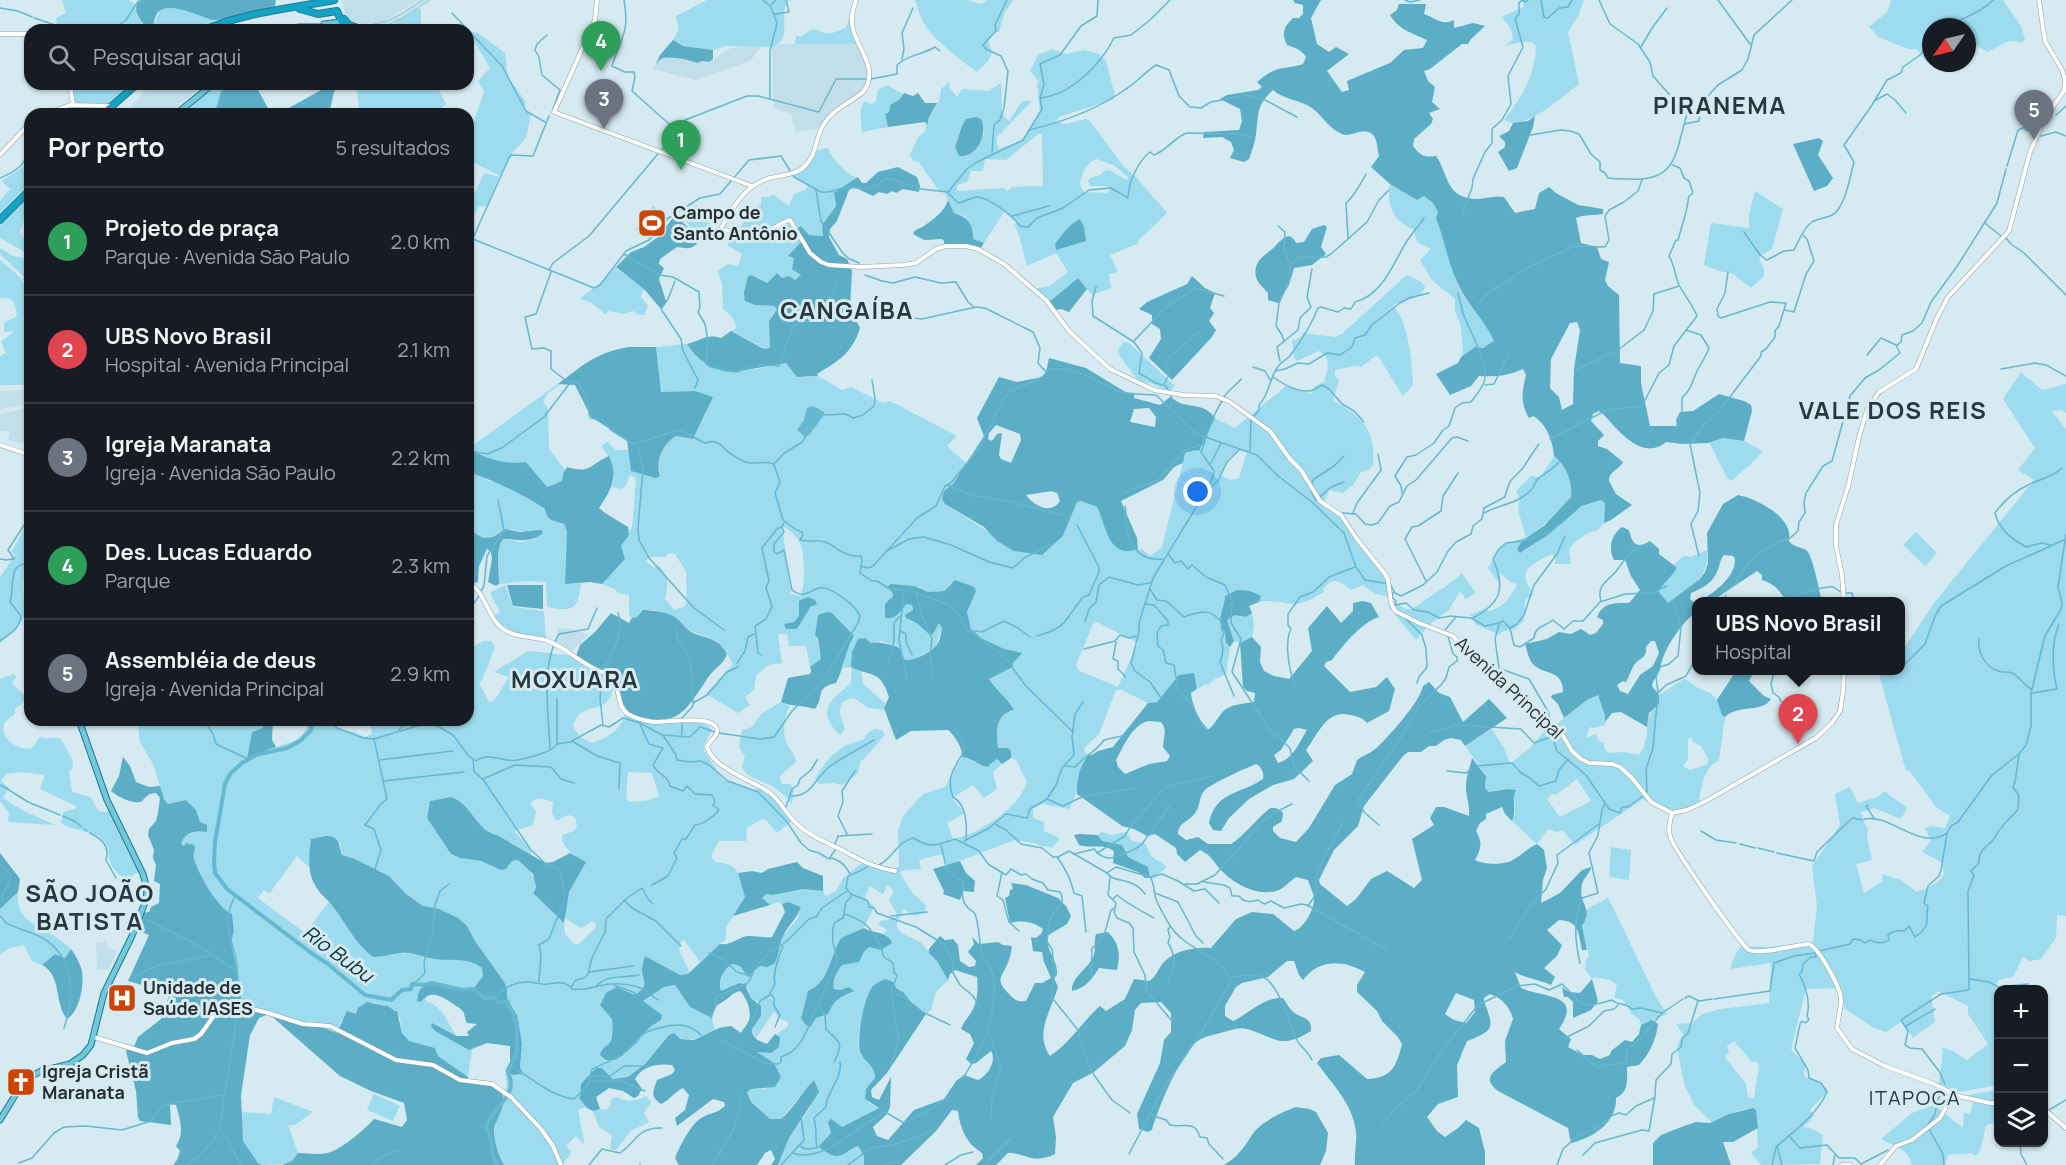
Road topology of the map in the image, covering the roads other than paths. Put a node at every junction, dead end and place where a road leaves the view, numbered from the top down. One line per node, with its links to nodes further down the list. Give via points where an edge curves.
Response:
1 (334, 0): 6 (highway)
2 (426, 0): 12 (main road)
3 (597, 0): 27 (street, via 595,20 554,112)
4 (856, 0): 27 (street, via 852,26 869,67 867,86 826,121 805,166)
5 (2038, 0): 35 (street, via 2045,41 2062,69 2065,88 2030,152 2008,231 1948,297 1916,369 1871,402 1836,525)
6 (319, 2): 7 (highway, via 307,3); 8 (highway, via 319,12); 9 (highway)
7 (308, 9): 8 (highway); 10 (highway, via 293,8)
8 (324, 13): 11 (highway, via 334,10)
9 (212, 24)
10 (223, 24)
11 (339, 24)
12 (386, 24)
13 (0, 34): 14 (street)
14 (24, 34)
15 (71, 90): 19 (street)
16 (131, 90): 20 (highway)
17 (133, 90): 23 (highway)
18 (206, 90): 24 (main road)
19 (74, 105): 20 (street); 21 (street)
20 (111, 105): 22 (highway)
21 (60, 108)
22 (108, 108)
23 (113, 108)
24 (183, 108)
25 (24, 129): 26 (street)
26 (0, 154)
27 (752, 186): 38 (street, Avenida Principal, via 739,198 720,230 774,228 790,220 810,253 831,266 906,265 946,246 971,246 1004,264 1046,300 1069,331 1110,369 1161,391 1221,397 1262,424 1301,470 1320,501 1341,515 1388,580 1391,603 1397,613 1453,636 1474,660 1518,692 1544,721 1562,734 1581,759 1620,767 1651,802)
28 (24, 196): 30 (highway)
29 (24, 200): 31 (highway)
30 (0, 220)
31 (0, 225)
32 (0, 445): 33 (street)
33 (24, 453)
34 (474, 587): 39 (street, via 502,629 549,641 609,676 629,715 654,722 700,720 713,724 717,734 707,749 721,765 770,793 808,834 867,864)
35 (1844, 597)
36 (1844, 675): 38 (street, via 1840,711 1816,738 1706,801)
37 (81, 726): 40 (main road, via 107,800 147,889 144,907 99,1008)
38 (1672, 813): 41 (street, via 1669,834 1675,847 1745,946 1755,951 1813,946 1840,994 1837,1028 1850,1048)
39 (895, 871)
40 (94, 1037): 44 (main road, via 83,1054 70,1064 46,1069 25,1081); 46 (street, via 147,1053 172,1042 194,1040 221,1005 227,1003 303,1024 330,1026 396,1060 433,1065 457,1079 490,1083 505,1092 549,1139)
41 (1953, 1094): 42 (street); 49 (street, via 1940,1118 1912,1140 1896,1146)
42 (1994, 1103)
43 (2048, 1113): 45 (street)
44 (0, 1120)
45 (2066, 1128)
46 (561, 1165)
47 (1842, 1165): 48 (street)
48 (1850, 1165)
49 (1880, 1165)

